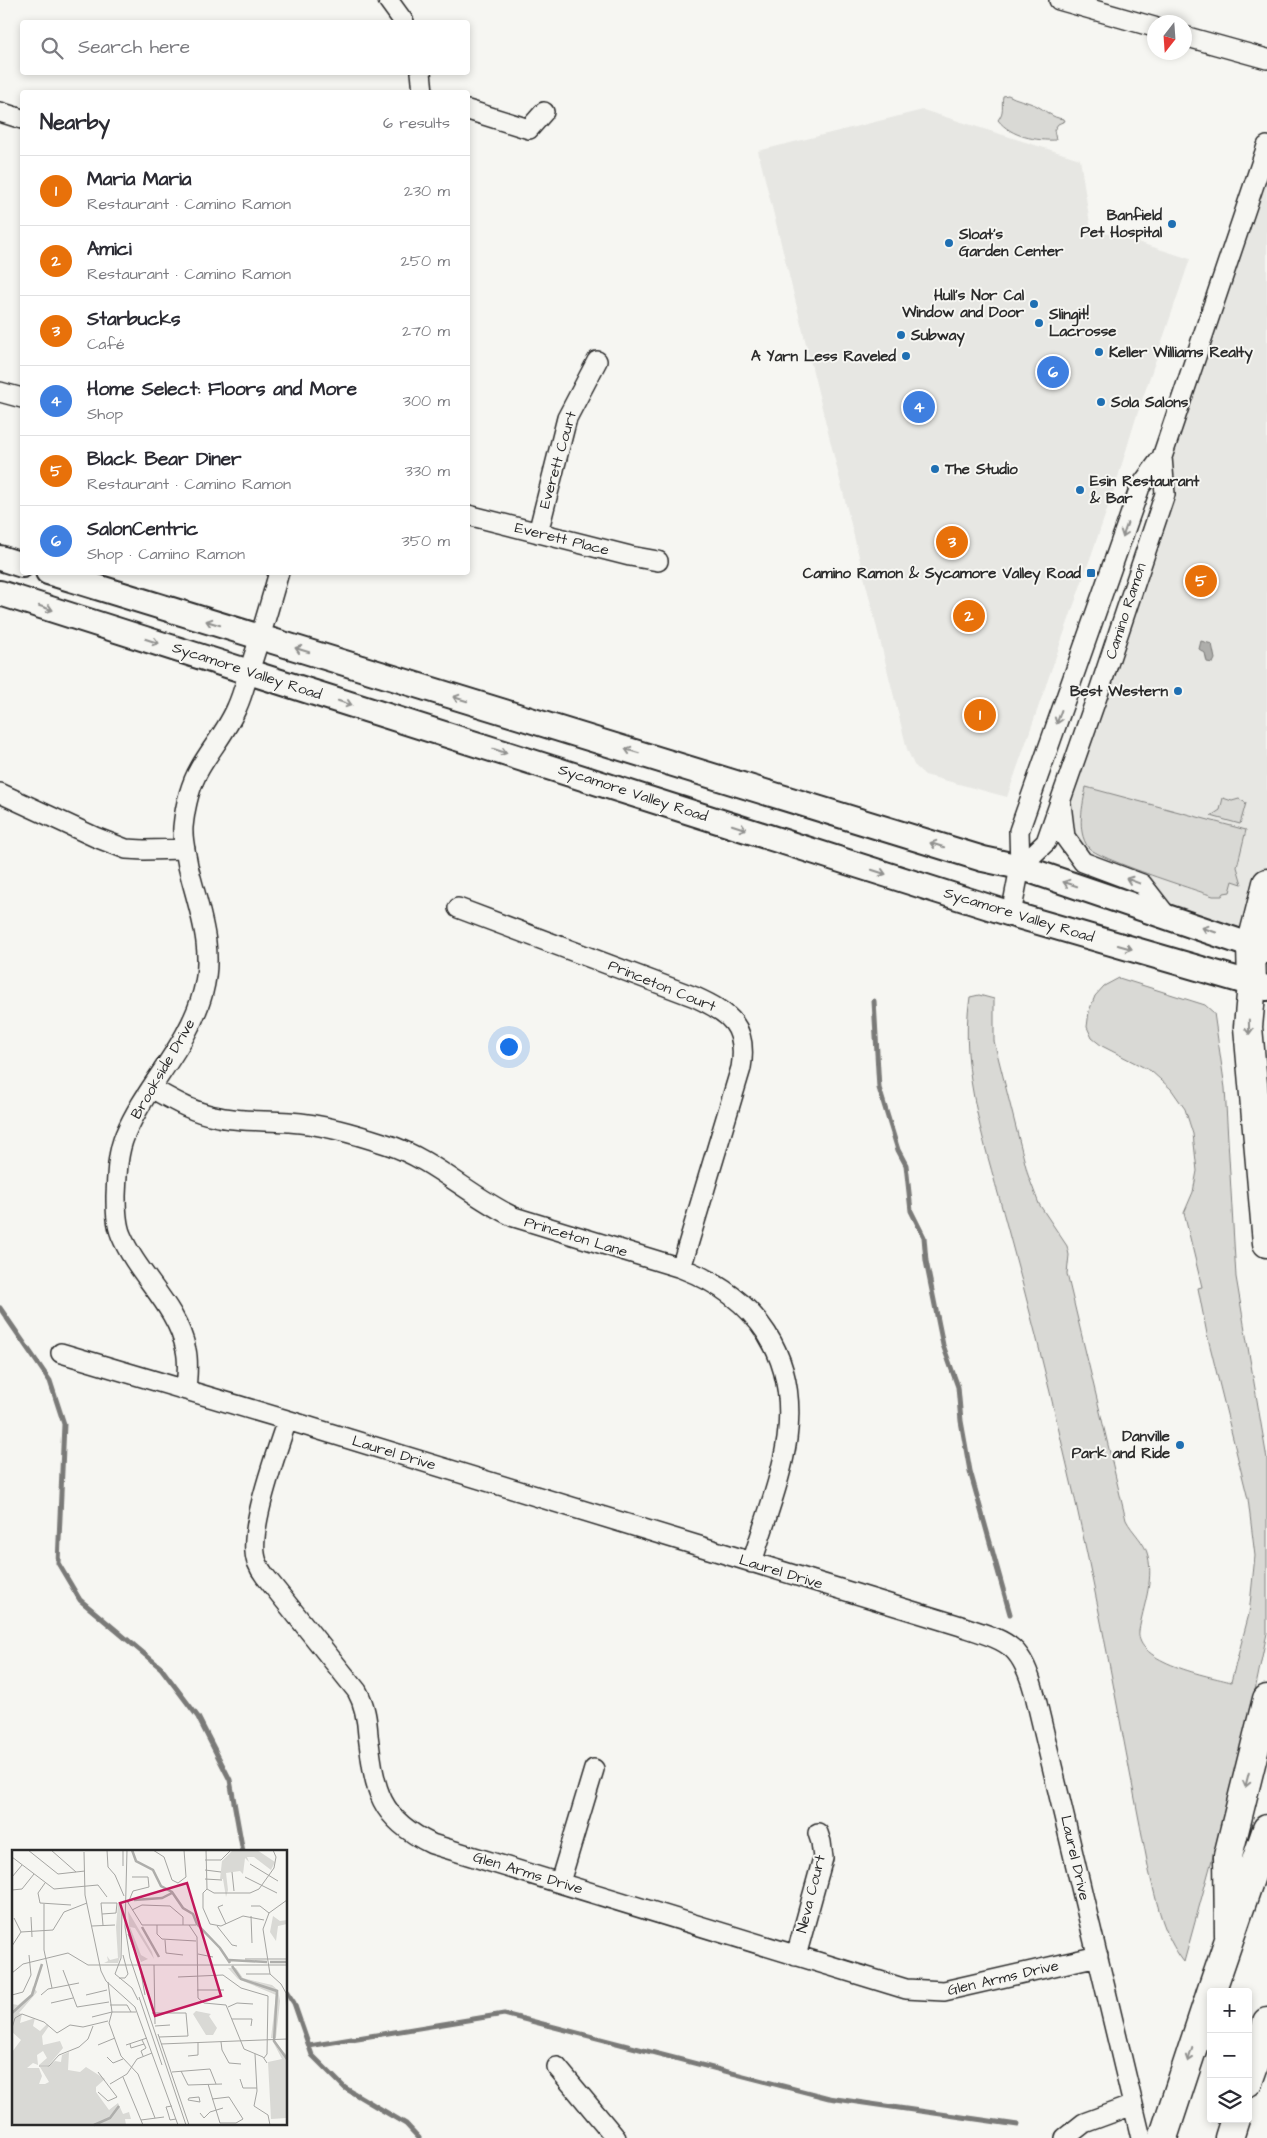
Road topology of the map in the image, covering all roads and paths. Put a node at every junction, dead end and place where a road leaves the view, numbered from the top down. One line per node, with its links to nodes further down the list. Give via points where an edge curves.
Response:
1 (388, 0): 3 (street)
2 (1059, 0): 4 (street)
3 (403, 20)
4 (1147, 25)
5 (1192, 38): 6 (street)
6 (1267, 59)
7 (421, 75): 8 (street)
8 (423, 90)
9 (470, 111): 11 (street, via 529,129)
10 (0, 112): 12 (street)
11 (544, 112)
12 (20, 118)
13 (1267, 146): 17 (street, Camino Ramon)
14 (597, 361): 19 (street, Everett Court, via 567,418)
15 (0, 392): 16 (street)
16 (20, 397)
17 (1162, 457): 29 (street, Camino Ramon, via 1165,494); 31 (street, Camino Ramon, one-way to 31, via 1140,488 1019,831)
18 (470, 516): 19 (street, Everett Place)
19 (538, 533): 21 (street, Everett Place)
20 (0, 558): 22 (main road)
21 (658, 561)
22 (20, 564)
23 (58, 575): 26 (main road, one-way to 23)
24 (279, 575): 26 (street, Brookside Drive)
25 (0, 594): 27 (main road, Sycamore Valley Road, one-way to 27)
26 (260, 637): 27 (street, Brookside Drive); 31 (main road, one-way to 26, via 983,859)
27 (249, 672): 30 (street, Brookside Drive, via 227,728 192,785 183,829); 34 (main road, Sycamore Valley Road, one-way to 34)
28 (0, 793): 30 (street, via 126,849)
29 (1060, 801): 31 (street, Camino Ramon, via 1046,842); 35 (street, one-way to 29, via 1142,884 1083,862 1065,837)
30 (185, 849): 38 (street, Brookside Drive, via 207,939 206,978 188,1029)
31 (1020, 867): 34 (street, Camino Ramon); 35 (main road, one-way to 31)
32 (1267, 883): 36 (highway)
33 (458, 908): 40 (street, Princeton Court, via 695,997 718,1007 738,1029 744,1052 741,1068)
34 (1011, 914): 37 (main road, Sycamore Valley Road, one-way to 37)
35 (1166, 915): 36 (main road, one-way to 35)
36 (1259, 948): 37 (highway)
37 (1259, 986): 39 (highway, one-way to 39, via 1248,1027)
38 (152, 1088): 40 (street, Princeton Lane, via 186,1107 212,1116 238,1121 323,1126 387,1144 432,1164 491,1207 514,1217); 42 (street, Brookside Drive, via 125,1135 120,1151 117,1214 120,1233 127,1246 179,1328 187,1357)
39 (1267, 1243)
40 (681, 1268): 44 (street, Princeton Lane, via 706,1278 745,1306 771,1340 785,1382 789,1413 781,1468)
41 (61, 1353): 42 (street, Laurel Drive)
42 (186, 1390): 43 (street, Laurel Drive)
43 (287, 1420): 44 (street, Laurel Drive); 49 (street, Glen Arms Drive, via 256,1523 257,1563 363,1700 373,1776 386,1808 405,1828 432,1844)
44 (752, 1563): 52 (street, Laurel Drive, via 978,1632 1014,1649 1029,1671 1036,1695)
45 (1267, 1699): 50 (highway, one-way to 50, via 1228,1856)
46 (594, 1770): 49 (street)
47 (1267, 1830): 50 (highway)
48 (818, 1833): 51 (street, Neva Court, via 823,1858)
49 (560, 1882): 51 (street, Glen Arms Drive)
50 (1226, 1945): 53 (highway)
51 (796, 1956): 52 (street, Glen Arms Drive, via 906,1989 932,1992)
52 (1098, 1956): 58 (street, Laurel Drive)
53 (1212, 1988)
54 (1207, 2004): 63 (highway, one-way to 63)
55 (1266, 2030): 57 (highway)
56 (557, 2067): 60 (street)
57 (1249, 2078)
58 (1133, 2106): 61 (street, via 1084,2123); 62 (street, Laurel Drive)
59 (1234, 2123): 64 (highway)
60 (616, 2138)
61 (1065, 2138)
62 (1141, 2138)
63 (1163, 2138)
64 (1229, 2138)

